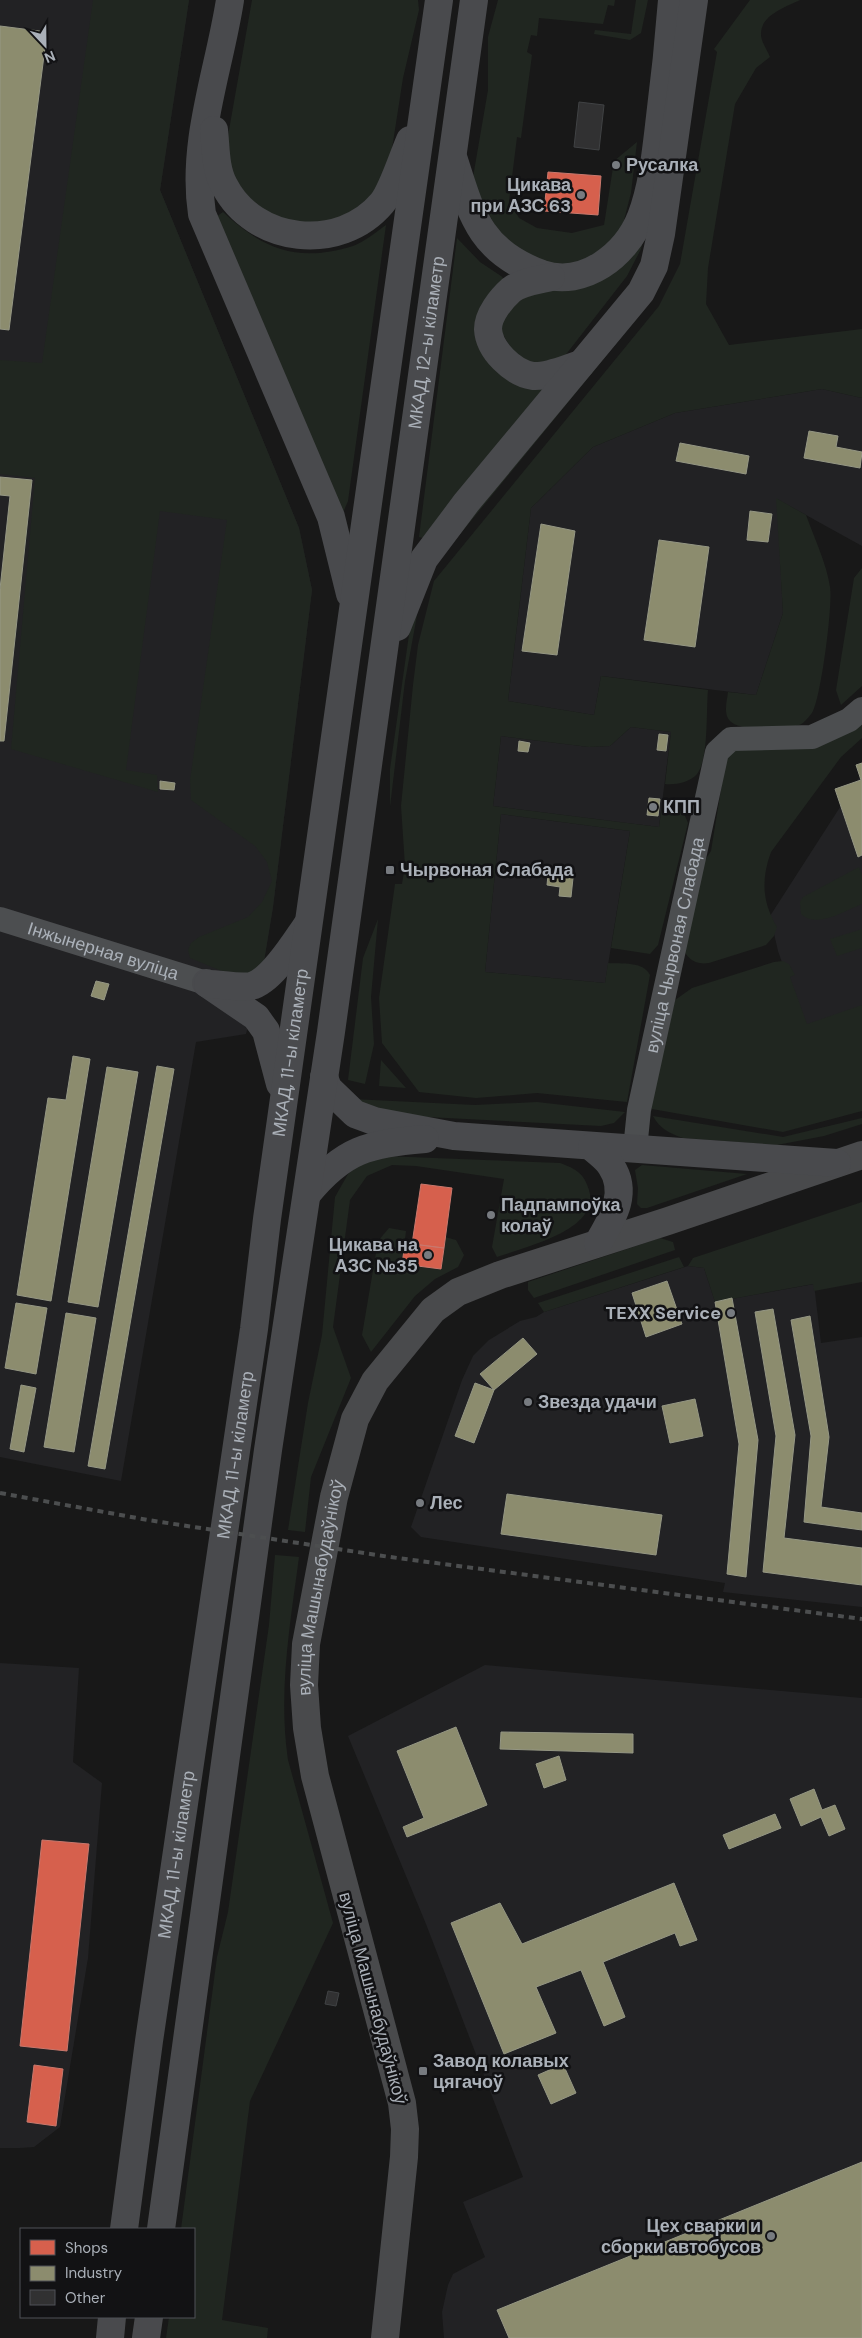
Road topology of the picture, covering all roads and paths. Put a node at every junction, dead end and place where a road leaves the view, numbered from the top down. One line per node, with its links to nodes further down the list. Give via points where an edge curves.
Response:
1 (230, 0): 6 (highway)
2 (439, 0): 7 (highway, МКАД, 12-ы кіламетр)
3 (672, 0): 9 (highway, via 653,177 640,219 622,247 599,268 581,276)
4 (694, 0): 10 (highway, via 667,201 654,266 641,292)
5 (474, 1): 8 (highway, МКАД, 12-ы кіламетр)
6 (210, 100): 7 (highway, via 218,166 223,185 232,198 263,225 282,233 308,237 337,231 363,219 383,202); 11 (highway, via 199,171 202,214 331,517)
7 (423, 109): 11 (highway, МКАД, 12-ы кіламетр)
8 (452, 154): 9 (highway, via 472,214 483,234 505,255); 12 (highway, МКАД, 12-ы кіламетр)
9 (550, 277): 10 (highway, via 512,289 504,298 490,322 488,330 492,344 517,371 534,376)
10 (581, 364): 12 (highway, via 424,558)
11 (354, 607): 13 (highway, МКАД, 12-ы кіламетр)
12 (379, 676): 18 (highway, МКАД, 11-ы кіламетр)
13 (344, 679): 16 (highway, МКАД, 11-ы кіламетр)
14 (862, 708): 22 (street, вуліца Чырвоная Слабада, via 849,720 812,737 731,739 718,752 639,1110)
15 (0, 919): 17 (street, Інжынерная вуліца)
16 (309, 922): 17 (highway, via 283,959 252,986); 19 (highway, МКАД, 11-ы кіламетр)
17 (206, 983): 19 (highway, via 245,1008 266,1031)
18 (324, 1077): 20 (highway, via 328,1088 355,1114 374,1121); 24 (highway, МКАД, 11-ы кіламетр)
19 (284, 1098): 26 (highway, МКАД, 11-ы кіламетр, via 254,1329)
20 (454, 1136): 21 (highway); 24 (highway, via 394,1142 349,1155 326,1172)
21 (592, 1147): 22 (highway); 25 (highway, via 611,1166 620,1187 618,1205)
22 (635, 1149): 23 (highway)
23 (850, 1159): 25 (main road, вуліца Машынабудаўнікоў)
24 (307, 1194): 27 (highway, МКАД, 11-ы кіламетр)
25 (598, 1243): 32 (main road, вуліца Машынабудаўнікоў, via 546,1258 458,1292 433,1310 403,1344 374,1382 356,1419 318,1570 306,1644 304,1685 310,1749 406,2129)
26 (124, 2228)
27 (161, 2228)
28 (112, 2318): 30 (highway)
29 (149, 2318): 31 (highway)
30 (110, 2338)
31 (146, 2338)
32 (385, 2338)

